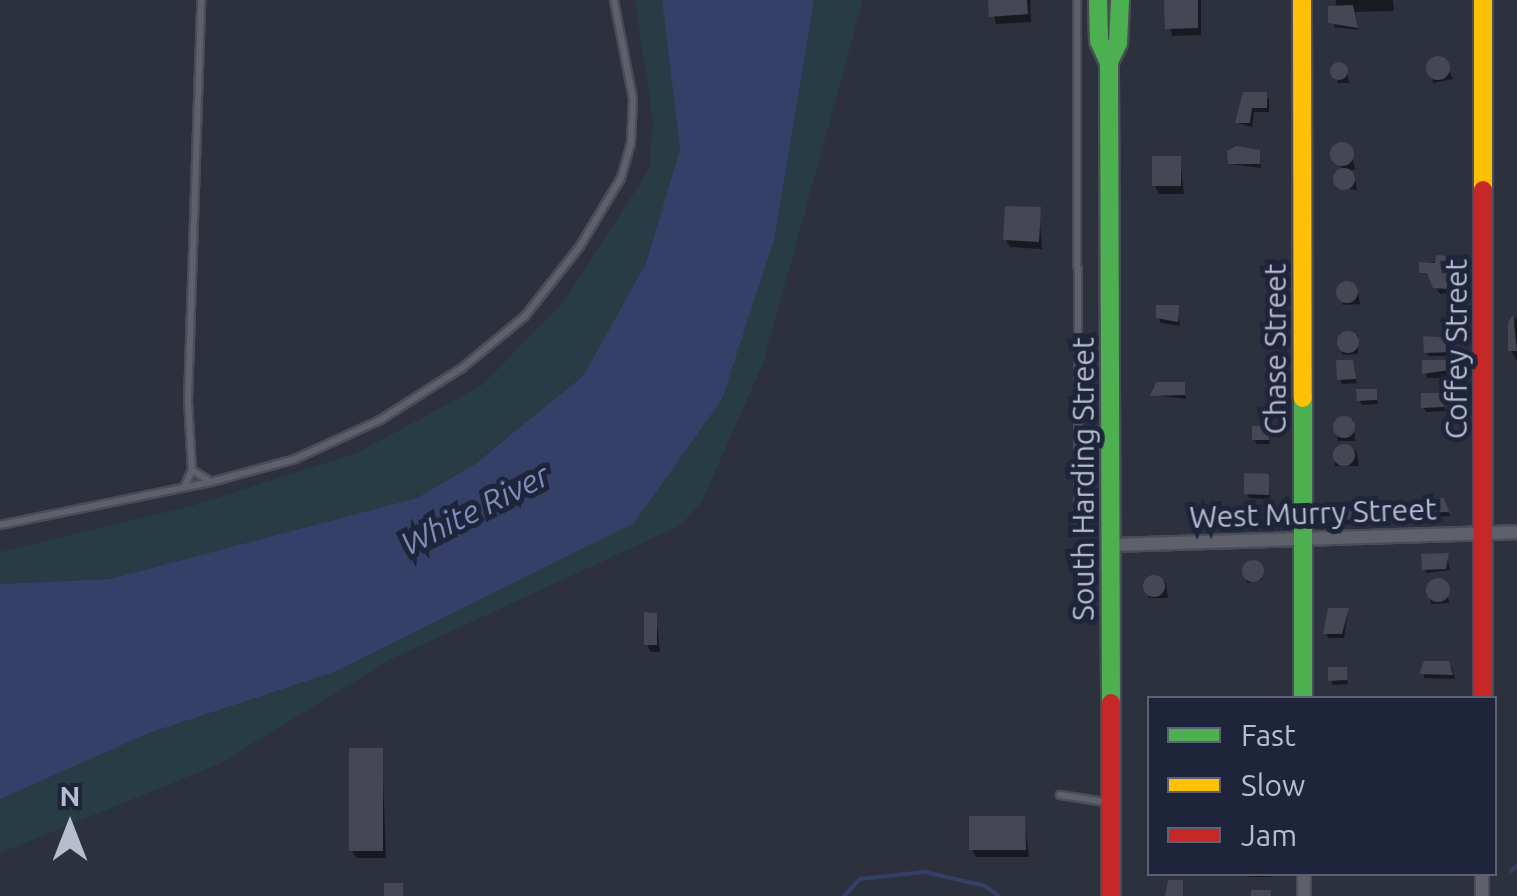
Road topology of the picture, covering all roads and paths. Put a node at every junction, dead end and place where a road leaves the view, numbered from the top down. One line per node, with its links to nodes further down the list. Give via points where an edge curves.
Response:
1 (201, 0): 9 (lane, via 188,401)
2 (614, 0): 10 (lane, via 633,99 631,144 621,178 580,246 526,316 462,368 380,420 295,460)
3 (1076, 0): 12 (lane)
4 (1098, 0): 8 (street, via 1099,41)
5 (1120, 0): 8 (street, via 1118,42)
6 (1302, 0): 16 (street, Chase Street)
7 (1483, 0): 15 (street, Coffey Street)
8 (1109, 62): 17 (street, South Harding Street)
9 (192, 470): 10 (lane); 11 (lane)
10 (211, 482): 11 (lane)
11 (185, 486): 13 (lane)
12 (1078, 522)
13 (0, 524)
14 (1517, 532): 15 (street, West Murry Street)
15 (1483, 533): 16 (street, West Murry Street); 19 (street, Coffey Street)
16 (1303, 538): 17 (street, West Murry Street); 18 (street, Chase Street)
17 (1111, 544): 21 (street, South Harding Street)
18 (1304, 696)
19 (1483, 696)
20 (1060, 795): 21 (lane)
21 (1111, 803): 22 (street, South Harding Street)
22 (1111, 896)

